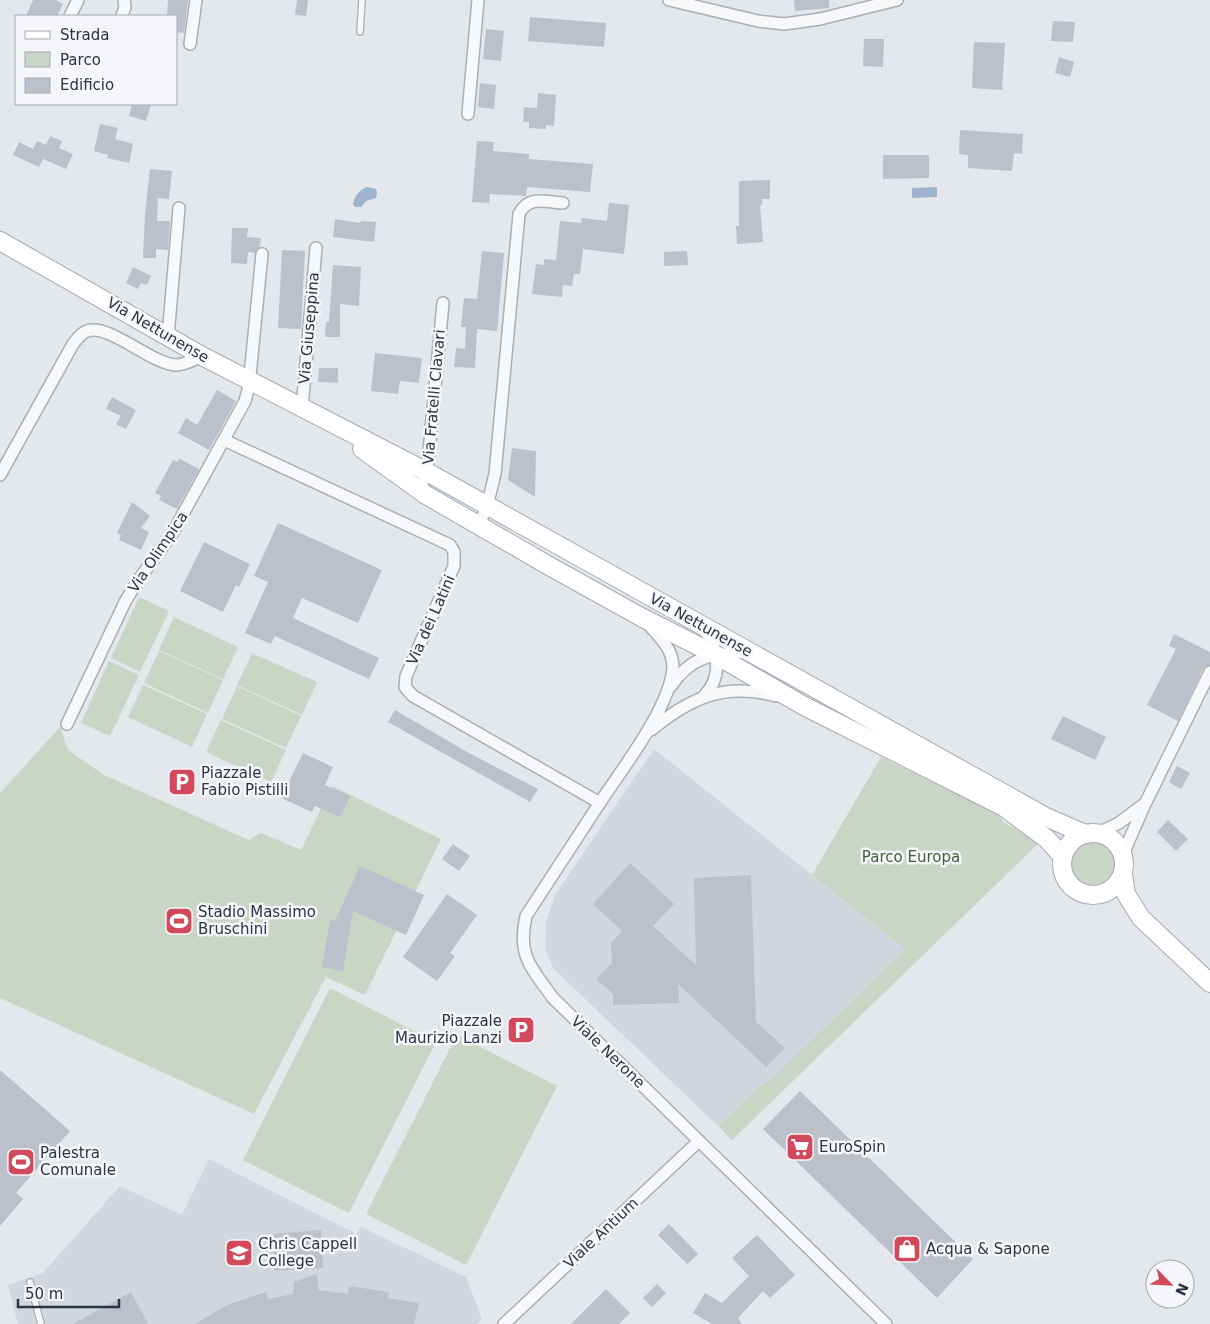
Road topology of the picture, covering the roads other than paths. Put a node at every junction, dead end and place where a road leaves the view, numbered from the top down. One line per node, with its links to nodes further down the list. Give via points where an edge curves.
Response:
1 (78, 0): 8 (street)
2 (124, 0): 9 (street)
3 (196, 0): 11 (street)
4 (362, 0): 10 (lane)
5 (478, 0): 12 (street)
6 (669, 0): 7 (street, via 784,24 820,20)
7 (897, 0)
8 (70, 15)
9 (122, 15)
10 (360, 32)
11 (190, 44)
12 (468, 114)
13 (563, 203): 27 (street, via 528,202 519,214 495,474)
14 (179, 208): 19 (street)
15 (0, 241): 19 (main road, Via Nettunense)
16 (316, 248): 22 (street, Via Giuseppina)
17 (262, 254): 21 (street, Via Olimpica)
18 (443, 303): 24 (street, Via Fratelli Clavari)
19 (168, 337): 20 (main road, Via Nettunense)
20 (202, 356): 21 (main road, Via Nettunense); 25 (street, via 172,364 103,331 84,332 73,344)
21 (249, 381): 22 (main road, Via Nettunense); 23 (street, Via Olimpica, via 245,401)
22 (310, 413): 24 (main road, Via Nettunense); 26 (main road, Via Nettunense)
23 (224, 440): 37 (street, Via Olimpica, via 172,534 130,593); 39 (street, Via dei Latini, via 450,545 454,552 454,566 406,676 405,687 413,696)
24 (427, 472): 26 (street, Via Fratelli Clavari); 27 (main road, Via Nettunense)
25 (0, 475)
26 (419, 490): 28 (main road, Via Nettunense)
27 (487, 506): 28 (street); 30 (main road, Via Nettunense)
28 (479, 525): 29 (main road, Via Nettunense)
29 (641, 617): 32 (main road, Via Nettunense); 34 (street, Viale Nerone, via 662,639 670,653 673,668)
30 (700, 624): 31 (main road, Via Nettunense); 32 (street)
31 (750, 652): 32 (street, Viale Nerone); 41 (main road, Via Nettunense, via 1046,817)
32 (716, 655): 34 (street, Viale Nerone, via 691,663); 35 (street, via 714,682); 36 (main road, Via Nettunense)
33 (1210, 672): 40 (street)
34 (666, 692): 38 (street, Viale Nerone)
35 (704, 696): 36 (street, Viale Nerone, via 753,691); 38 (street, Viale Nerone, via 679,708)
36 (804, 706): 43 (main road, Via Nettunense, via 998,804 1048,839)
37 (68, 724)
38 (647, 732): 39 (street, Viale Nerone)
39 (600, 803): 48 (street, Viale Nerone, via 526,916 522,934 524,950 529,964 553,998)
40 (1144, 804): 41 (street, via 1119,823); 42 (street)
41 (1092, 834): 42 (main road, Via Nettunense, via 1114,840); 43 (main road, via 1071,843)
42 (1123, 854): 44 (main road)
43 (1063, 857): 45 (main road, via 1064,877 1070,885 1086,895)
44 (1123, 874): 45 (main road, via 1113,889); 46 (main road, via 1126,894)
45 (1096, 896): 46 (main road)
46 (1141, 918): 47 (main road)
47 (1210, 983)
48 (699, 1142): 50 (street, Viale Antium); 52 (street, Viale Nerone)
49 (30, 1282): 51 (lane)
50 (508, 1322)
51 (41, 1324)
52 (886, 1324)

